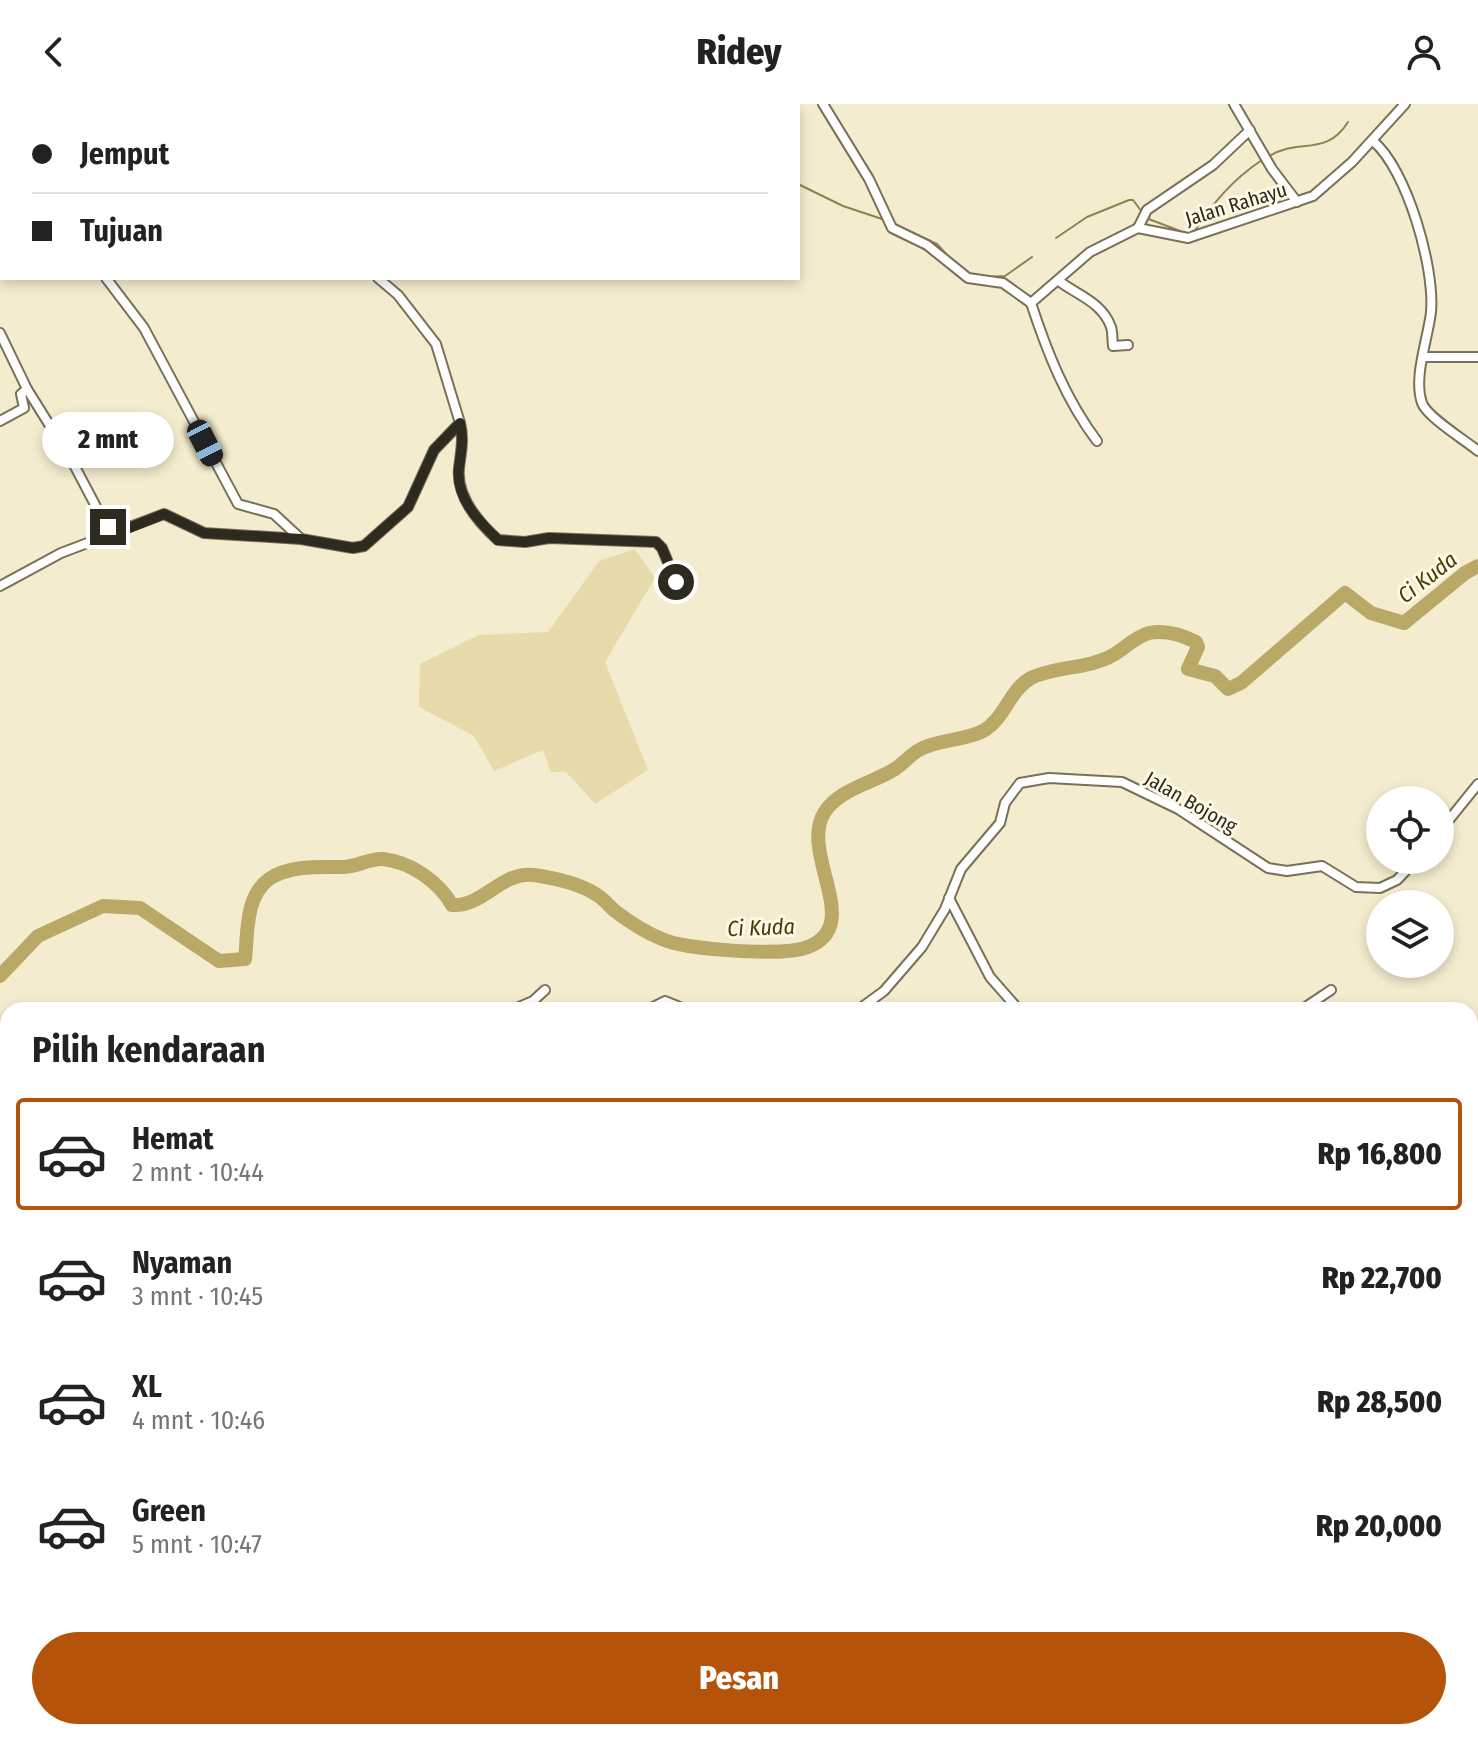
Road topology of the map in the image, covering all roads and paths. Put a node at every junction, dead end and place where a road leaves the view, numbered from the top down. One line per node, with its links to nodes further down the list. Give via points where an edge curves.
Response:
1 (823, 104): 11 (street, via 898,233 927,245 968,278 1003,283)
2 (1234, 104): 4 (street)
3 (1405, 104): 5 (street, Jalan Rahayu)
4 (1250, 130): 6 (street); 7 (street, via 1213,165 1144,214)
5 (1373, 141): 6 (street, Jalan Rahayu, via 1325,188); 14 (street, via 1396,172 1423,247 1431,307)
6 (1297, 202): 7 (street, Jalan Rahayu, via 1188,238)
7 (1138, 228): 10 (street, via 1090,252)
8 (108, 280): 22 (street, via 144,328 232,496 245,507 274,514)
9 (380, 280): 18 (street, via 436,344)
10 (1059, 281): 11 (street); 13 (street, via 1104,314 1113,346)
11 (1031, 303): 19 (street, via 1057,372)
12 (0, 333): 16 (street)
13 (1128, 345)
14 (1424, 357): 15 (street); 20 (street, via 1420,385 1425,409)
15 (1478, 357)
16 (27, 389): 17 (street, via 21,394 24,408); 21 (street)
17 (0, 421)
18 (460, 423): 22 (street, via 434,450 408,507 368,543 353,548); 23 (street, via 461,488 472,512 498,540 656,542)
19 (1097, 441)
20 (1478, 451)
21 (111, 535): 22 (street, via 164,514 204,533); 24 (street, via 61,553)
22 (301, 539)
23 (676, 582)
24 (0, 586)
25 (1478, 784): 26 (street)
26 (1454, 814)
27 (1403, 874): 28 (street, Jalan Bojong, via 1380,888 1356,887 1322,866 1268,868 1178,809 1122,782 1049,778 1014,788 1000,823 961,869)
28 (949, 898): 32 (street, Jalan Bojong, via 922,947); 33 (street, via 990,977)
29 (545, 990): 31 (street)
30 (1331, 990): 34 (street)
31 (531, 1002)
32 (869, 1002)
33 (1012, 1002)
34 (1313, 1002)

